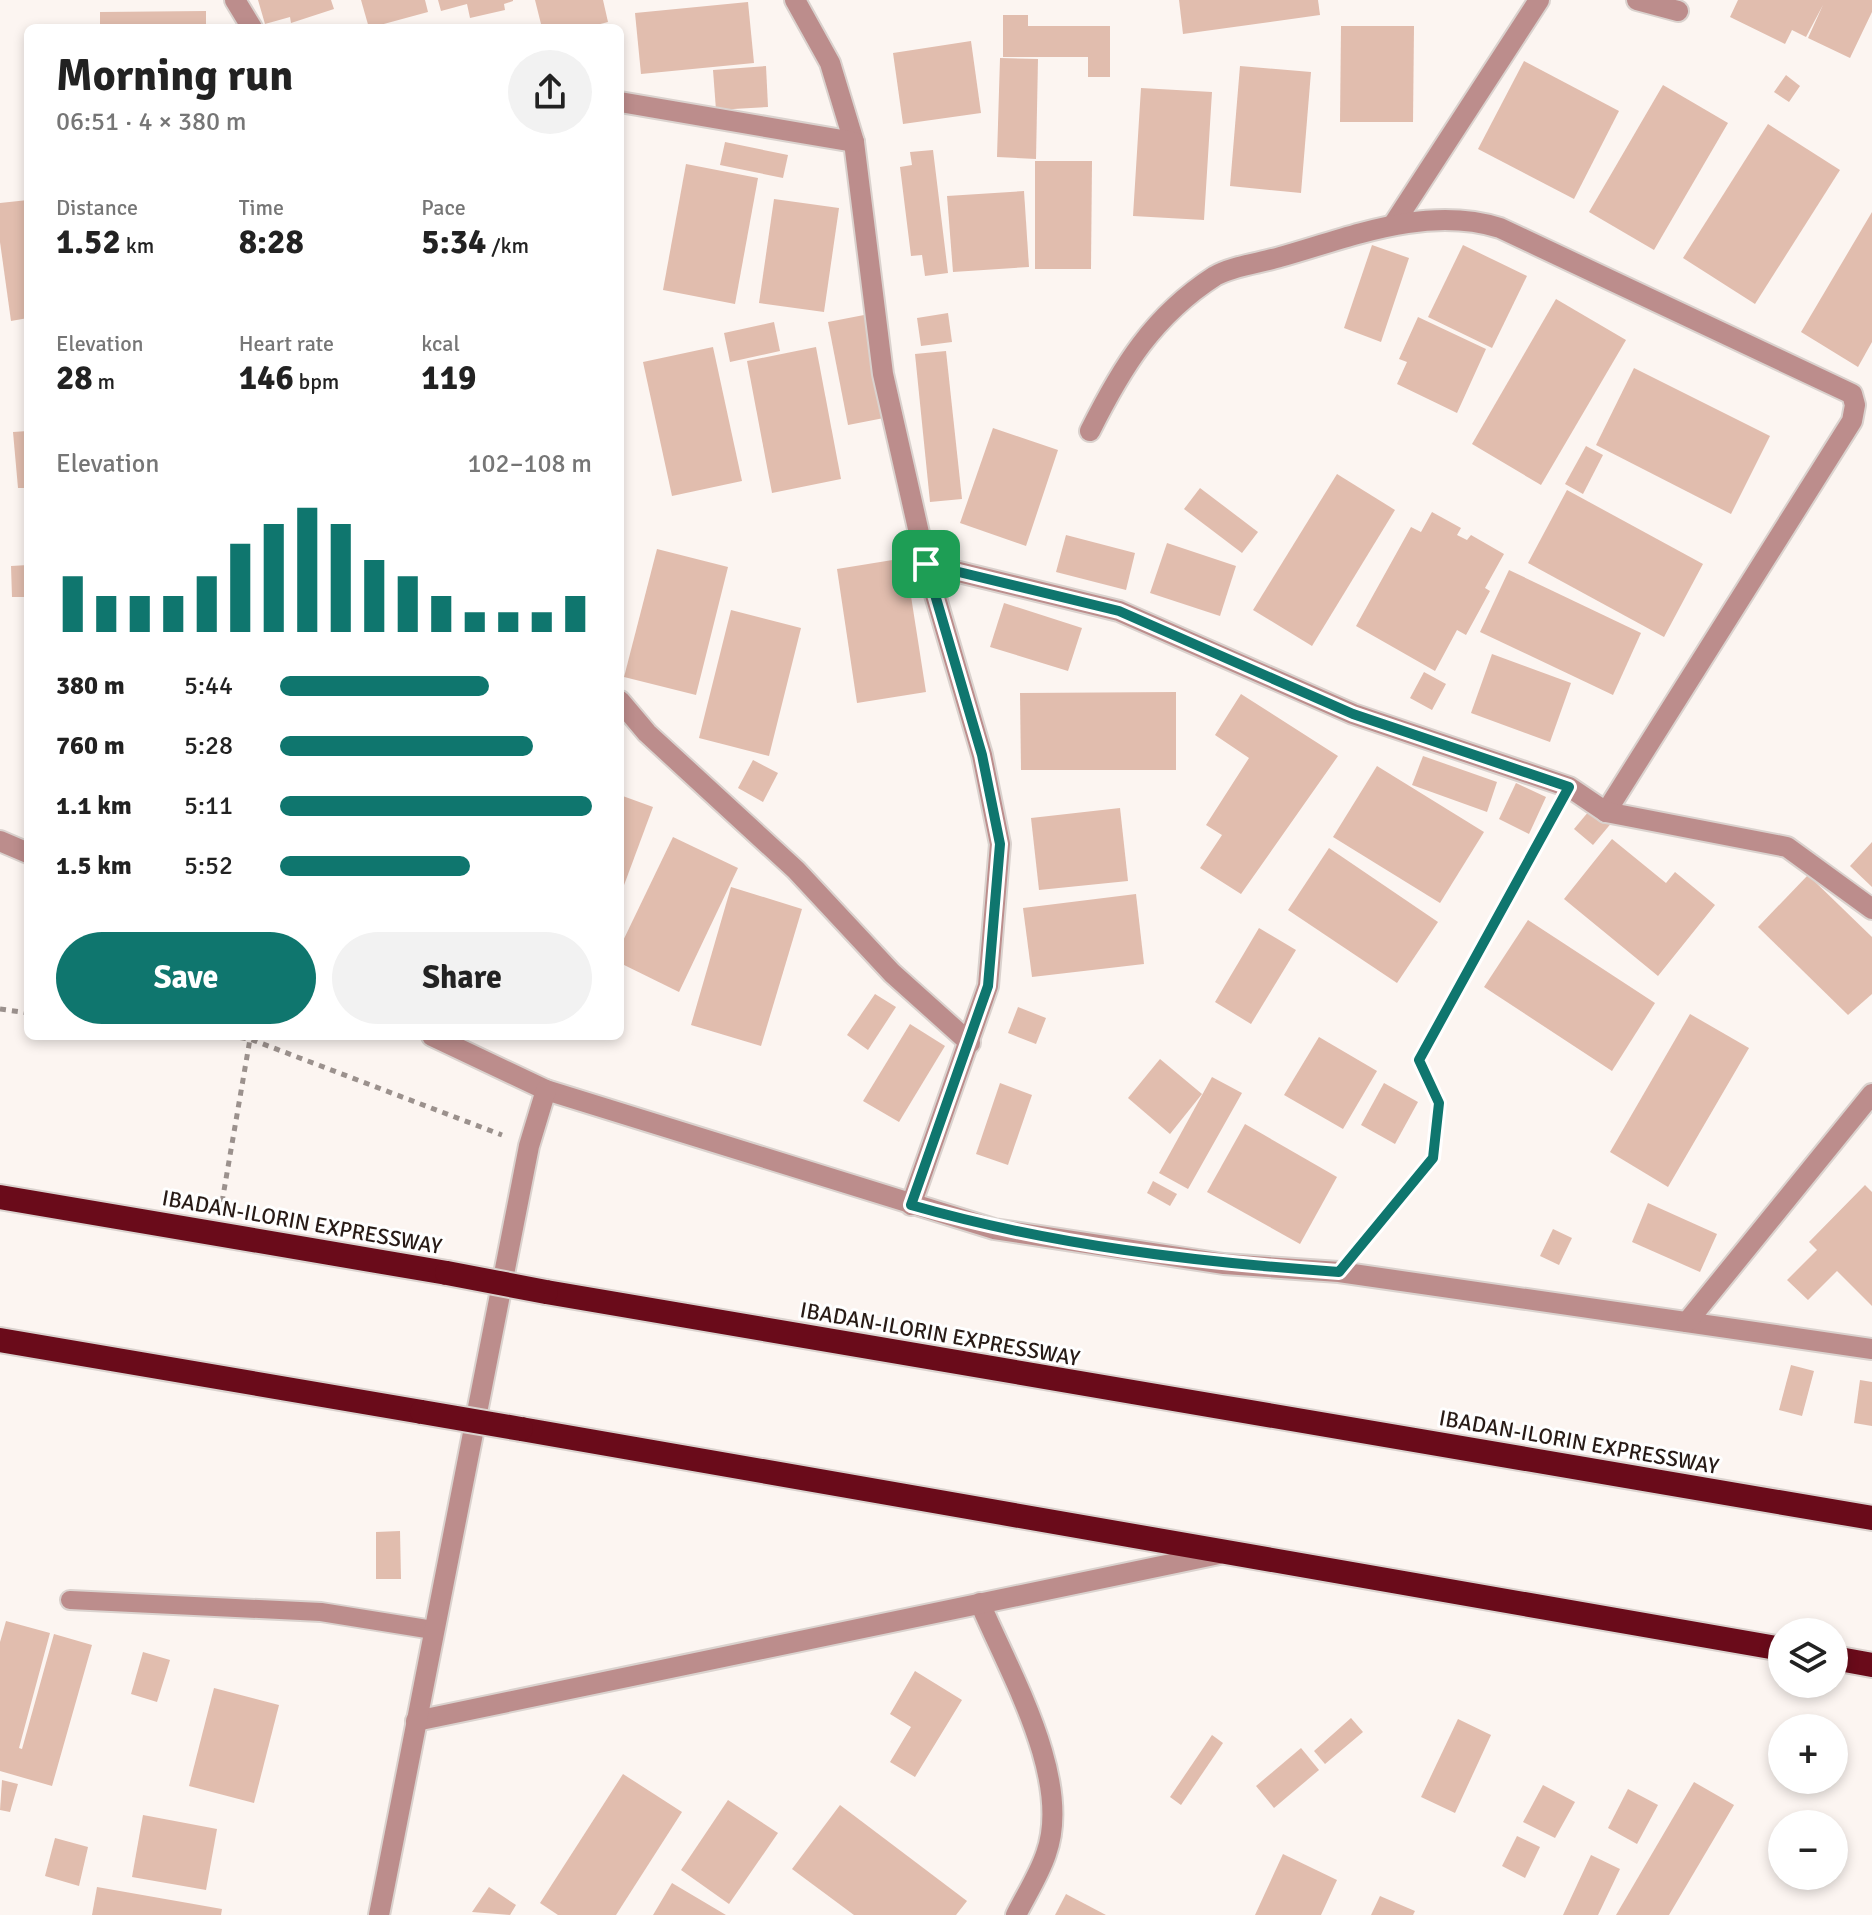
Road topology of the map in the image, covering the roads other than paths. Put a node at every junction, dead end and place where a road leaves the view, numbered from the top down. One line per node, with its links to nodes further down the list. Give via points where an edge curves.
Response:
1 (235, 0): 6 (street)
2 (795, 0): 8 (street, via 830,63)
3 (1539, 0): 9 (street)
4 (1637, 0): 5 (street)
5 (1678, 11)
6 (250, 24)
7 (624, 103): 8 (street)
8 (854, 142): 11 (street, via 883,374)
9 (1393, 225): 10 (street, via 1217,275 1161,321 1123,367); 13 (street, via 1445,219 1500,228 1852,394 1852,421)
10 (1090, 431)
11 (926, 564): 13 (street, via 1119,611 1353,714 1569,787); 18 (street, via 982,755 1000,844 988,986)
12 (624, 706): 18 (street, via 796,870 892,973)
13 (1606, 812): 16 (street, via 1787,847)
14 (0, 841): 15 (street)
15 (24, 851)
16 (1872, 909)
17 (440, 1040): 19 (street)
18 (970, 1043): 22 (street)
19 (546, 1090): 22 (street); 30 (street, via 529,1146)
20 (1872, 1094): 23 (street)
21 (0, 1197): 26 (highway, IBADAN-ILORIN EXPRESSWAY, bridge)
22 (911, 1205): 23 (street, via 994,1229 1224,1264 1339,1272)
23 (1687, 1322): 25 (street)
24 (0, 1340): 27 (highway, bridge)
25 (1872, 1349)
26 (1872, 1518)
27 (1234, 1551): 29 (street); 31 (highway)
28 (70, 1600): 30 (lane, via 321,1612)
29 (980, 1603): 34 (street); 36 (street, via 1037,1738 1054,1805 1047,1853)
30 (433, 1630): 34 (street)
31 (1768, 1646)
32 (1848, 1661): 33 (highway)
33 (1872, 1665)
34 (416, 1721): 35 (street)
35 (384, 1913)
36 (1016, 1915)

